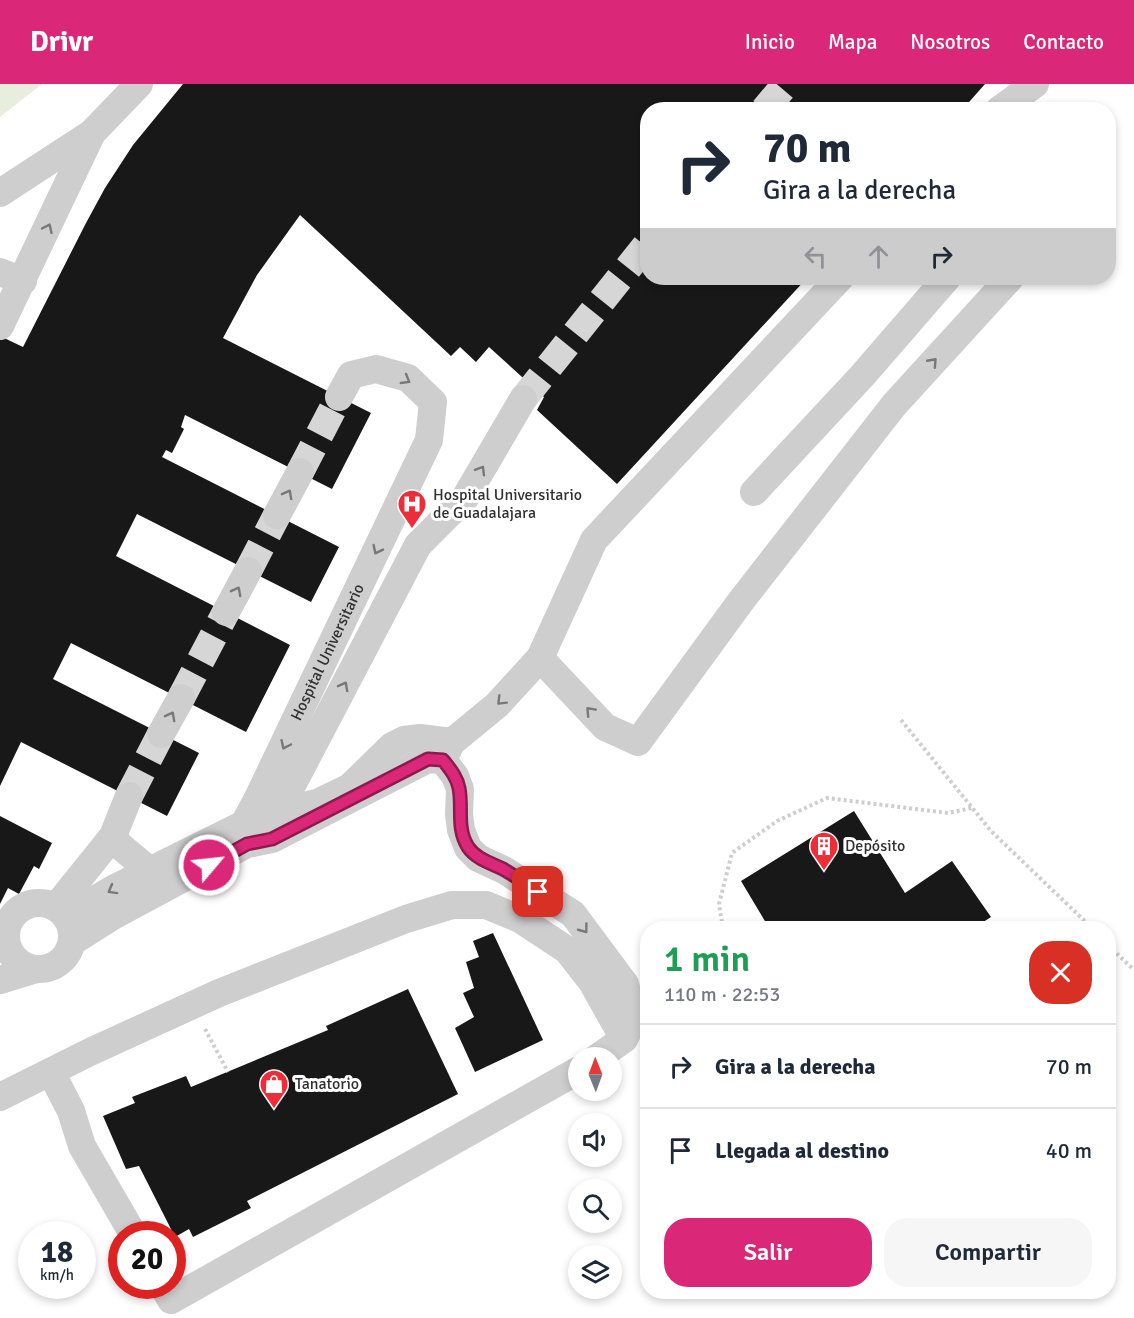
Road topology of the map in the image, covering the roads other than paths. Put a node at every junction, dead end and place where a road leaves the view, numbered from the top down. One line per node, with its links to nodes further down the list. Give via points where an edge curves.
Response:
1 (139, 84): 4 (street)
2 (1035, 84): 3 (street)
3 (1010, 102)
4 (92, 133): 5 (street); 6 (street, one-way to 4)
5 (0, 194)
6 (12, 276): 10 (street)
7 (833, 285): 20 (street, via 594,540)
8 (941, 285): 11 (street)
9 (1004, 285): 14 (street, one-way to 9)
10 (0, 326)
11 (862, 376): 14 (street); 16 (street)
12 (339, 397): 26 (street, Hospital Universitario, one-way to 26, via 351,375 376,369 408,378 433,402 429,440)
13 (523, 399): 25 (street, one-way to 13, via 418,545 465,498)
14 (894, 405): 20 (street, one-way to 20, via 741,601 638,742 605,727)
15 (300, 472): 17 (street, one-way to 15)
16 (753, 492)
17 (277, 515)
18 (248, 571): 19 (street, one-way to 18)
19 (226, 612)
20 (540, 658): 23 (street, one-way to 23)
21 (181, 698): 22 (street, one-way to 21)
22 (161, 734)
23 (448, 751): 25 (street, via 420,738 404,740 392,746 350,787 317,803); 26 (street, via 272,839); 33 (street, one-way to 33, via 460,789 461,830 468,848 478,858 573,914 625,984 634,1020)
24 (129, 796): 27 (street)
25 (278, 812): 26 (street)
26 (246, 834): 28 (street); 29 (street, via 113,916)
27 (113, 836): 28 (street); 29 (street)
28 (150, 871): 29 (street, one-way to 29, via 114,889)
29 (65, 922): 30 (street, via 37,903 27,905); 31 (street, via 69,951 55,965)
30 (4, 929): 31 (street, via 12,954 19,962)
31 (36, 969): 32 (street)
32 (0, 981)
33 (624, 1039): 34 (street); 35 (street, via 592,982 567,950 520,919 486,905 452,905 406,919 219,993)
34 (613, 1047)
35 (51, 1072): 37 (street); 38 (street, via 71,1111 82,1146)
36 (568, 1076): 39 (street)
37 (0, 1097)
38 (125, 1221)
39 (186, 1292)

